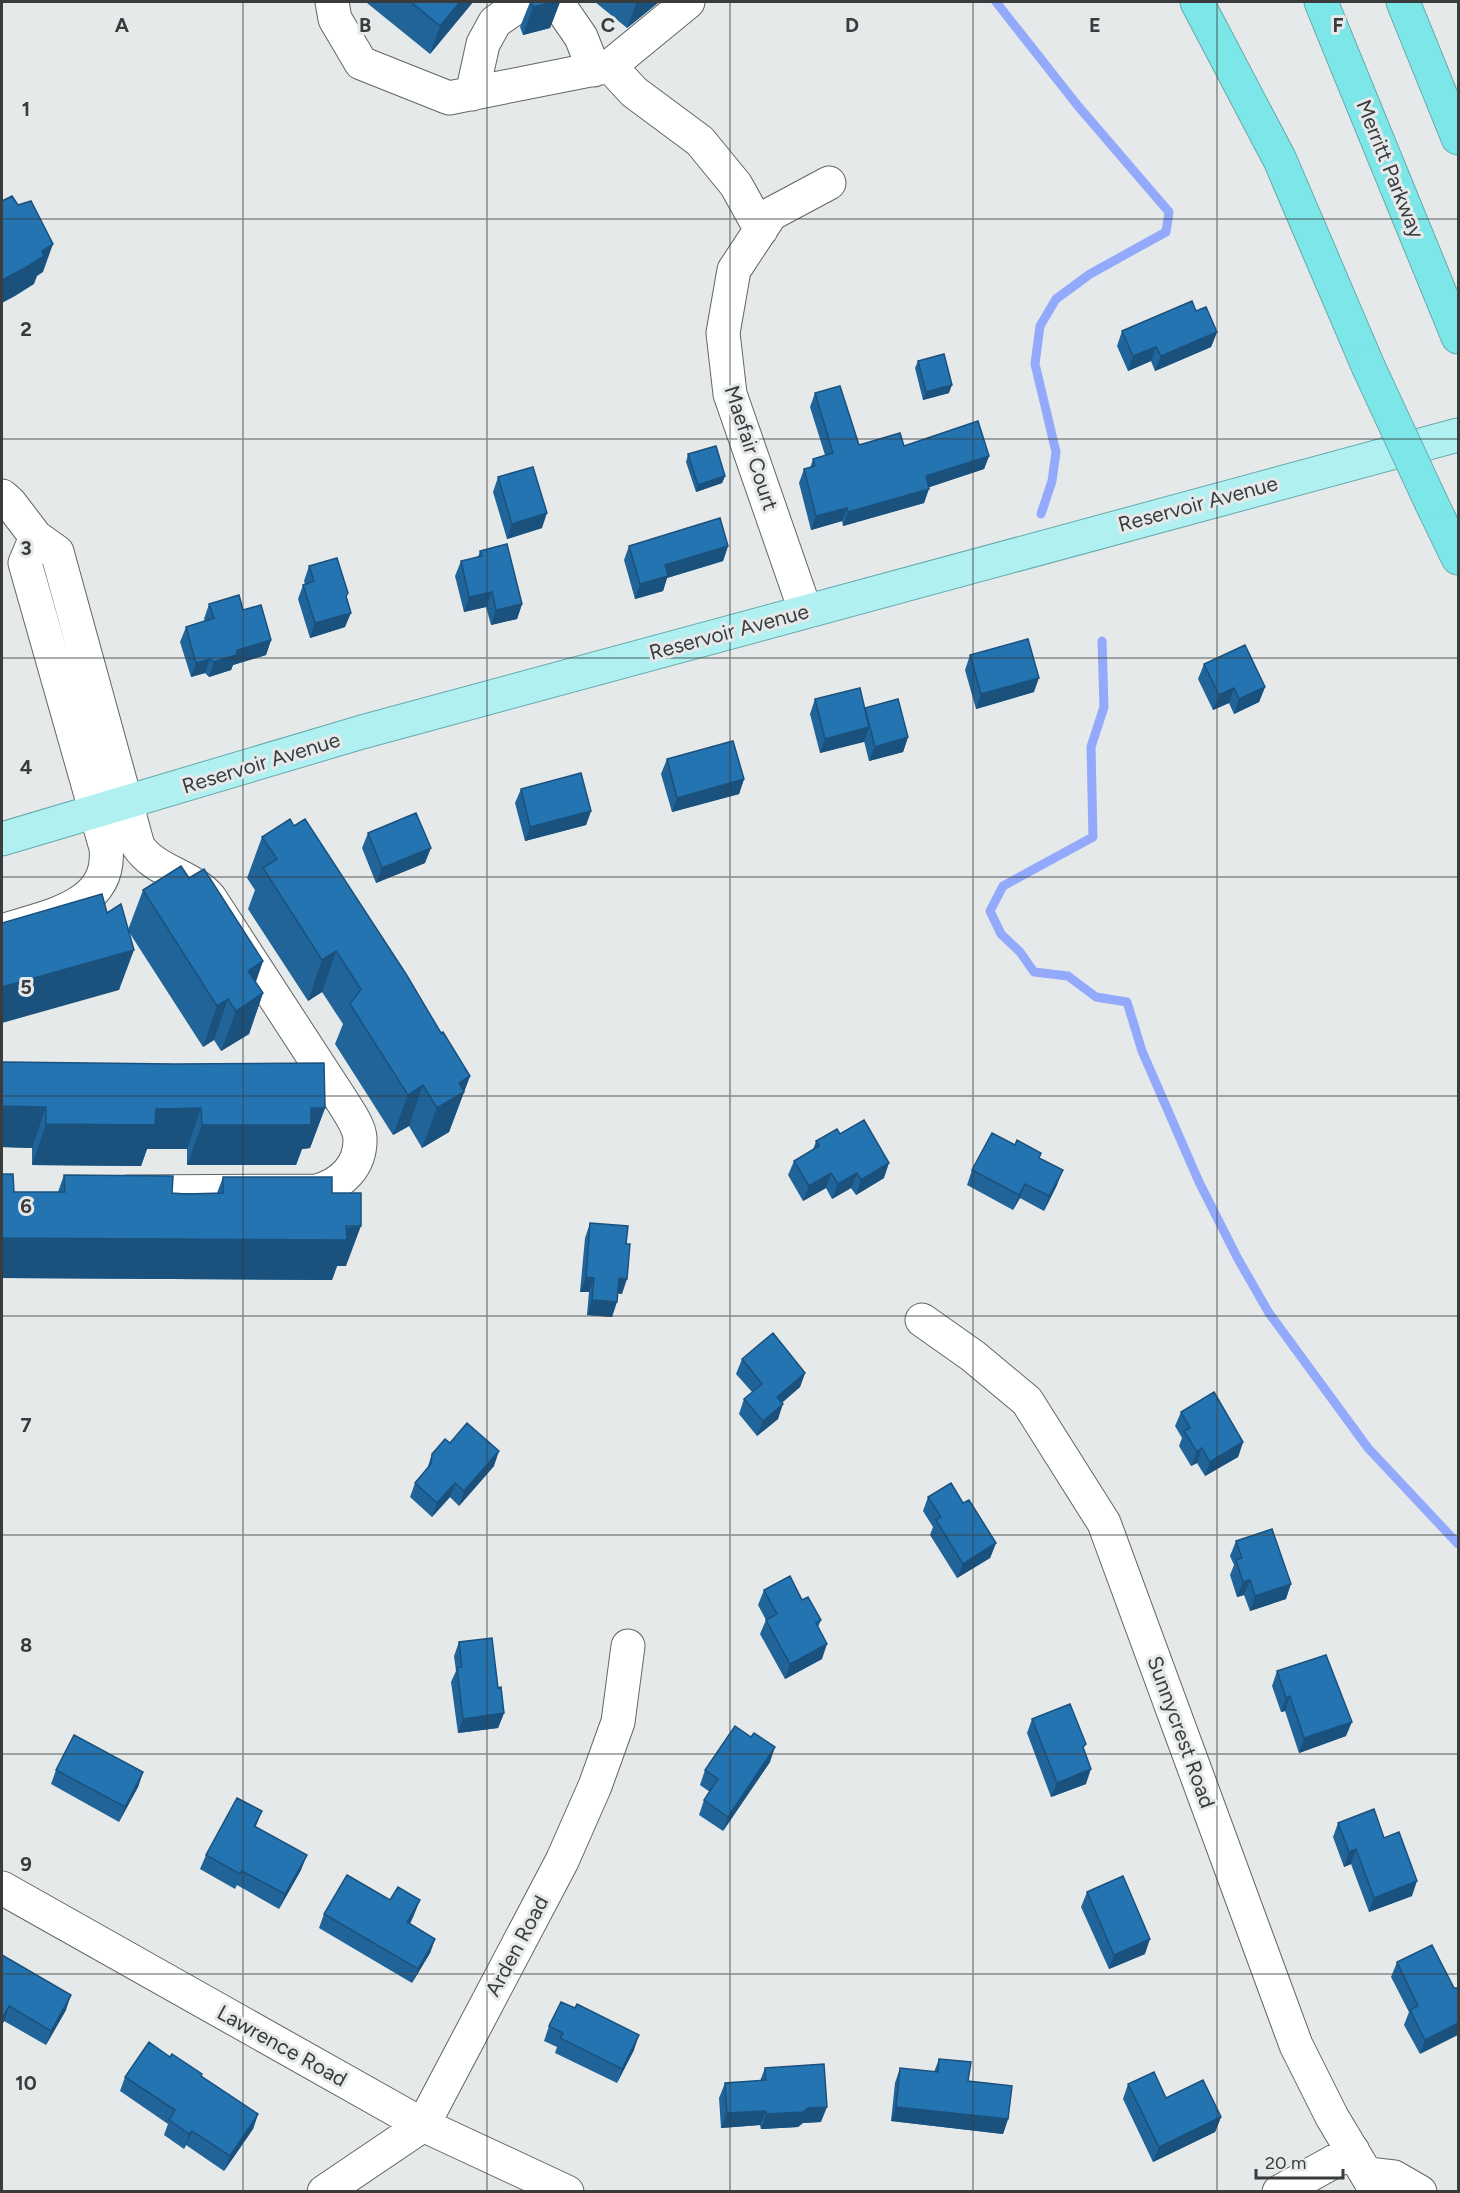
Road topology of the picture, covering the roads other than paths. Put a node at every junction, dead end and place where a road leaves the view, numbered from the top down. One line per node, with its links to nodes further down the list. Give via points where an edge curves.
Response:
1 (332, 2): 7 (street, via 335,19 361,63 448,98)
2 (688, 2): 6 (street)
3 (1197, 2): 14 (highway, bridge, via 1280,160 1368,366)
4 (1321, 2): 11 (highway, Merritt Parkway)
5 (1403, 2): 8 (highway)
6 (602, 68): 7 (street); 7 (street, via 561,8 529,6 495,22 483,44); 10 (street, via 700,141 736,185)
7 (472, 94)
8 (1458, 138)
9 (829, 183): 10 (street, Maefair Court, via 771,214)
10 (761, 230): 15 (street, Maefair Court, via 734,270 723,333 726,363 730,394)
11 (1458, 337)
12 (1458, 435): 15 (main road, Reservoir Avenue)
13 (2, 496): 16 (street, via 36,537 57,552)
14 (1458, 558)
15 (805, 610): 16 (main road, Reservoir Avenue, via 362,732)
16 (111, 807): 17 (main road, Reservoir Avenue); 18 (street, via 108,863 94,892 63,911); 19 (street, via 143,854 196,885 210,898 344,1104 360,1137 349,1173 329,1188 316,1191)
17 (2, 839)
18 (2, 930)
19 (93, 1192)
20 (922, 1320): 24 (street, Sunnycrest Road, via 1028,1401 1104,1523 1296,2045)
21 (628, 1646): 23 (street, Arden Road, via 618,1722 595,1786 562,1861)
22 (2, 1888): 23 (street, Lawrence Road)
23 (423, 2125): 25 (street, Arden Road); 26 (street, Lawrence Road)
24 (1366, 2172): 27 (street); 28 (street, via 1394,2177)
25 (324, 2192)
26 (567, 2192)
27 (1279, 2192)
28 (1420, 2192)

